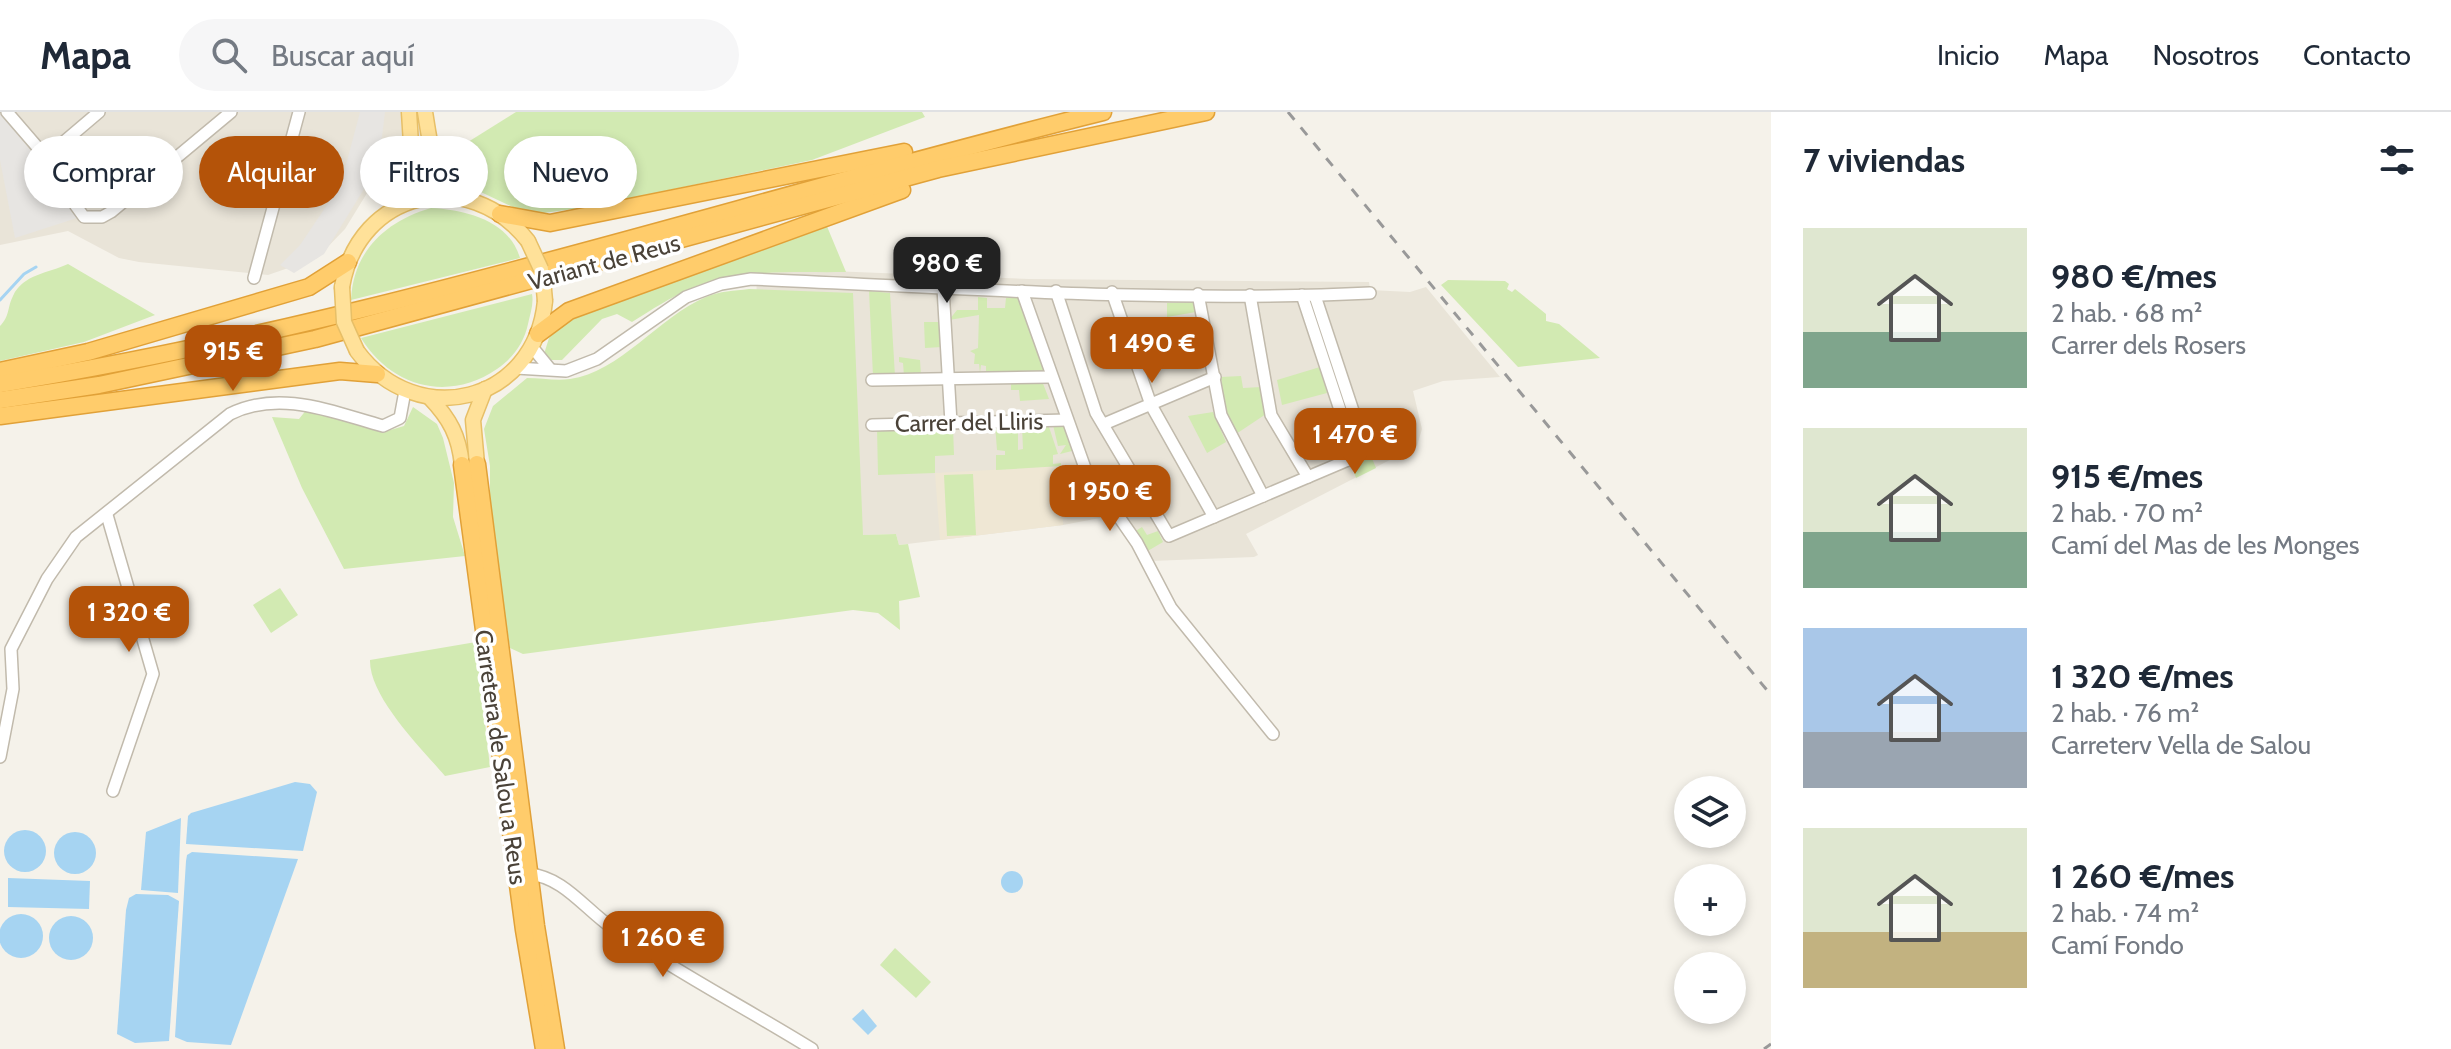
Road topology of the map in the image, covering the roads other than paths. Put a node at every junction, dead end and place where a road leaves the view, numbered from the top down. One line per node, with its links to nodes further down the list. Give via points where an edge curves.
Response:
1 (7, 112): 9 (street)
2 (99, 112): 10 (street)
3 (231, 112): 14 (street)
4 (299, 112): 21 (street)
5 (409, 112): 11 (main road)
6 (425, 112): 12 (main road)
7 (1103, 112): 13 (highway, Variant de Reus)
8 (1206, 112): 13 (highway, Variant de Reus)
9 (28, 136)
10 (71, 136)
11 (413, 136)
12 (429, 136)
13 (990, 148): 19 (highway, via 968,137 550,223); 32 (highway, via 982,165 569,311); 42 (highway, Variant de Reus, via 312,323); 46 (highway, Variant de Reus, via 315,339 99,385)
14 (183, 152)
15 (77, 208): 16 (street, via 91,218)
16 (116, 208)
17 (396, 208): 20 (main road, via 366,231)
18 (486, 208): 19 (main road)
19 (500, 214): 32 (main road, bridge, via 528,241 541,269 545,301)
20 (348, 262): 36 (highway, via 309,287 88,352); 37 (main road, bridge, via 342,287 344,322 357,351)
21 (254, 278)
22 (943, 288): 23 (street); 35 (street, via 751,279 721,284 686,297 597,359 566,371); 40 (street)
23 (1022, 291): 24 (street); 38 (street)
24 (1056, 291): 25 (street); 51 (street)
25 (1112, 292): 27 (street); 47 (street)
26 (1370, 293): 30 (street)
27 (1198, 294): 28 (street); 31 (street)
28 (1250, 295): 29 (street); 55 (street, via 1271,415)
29 (1302, 295): 30 (street); 53 (street)
30 (1315, 296): 53 (street)
31 (1206, 340): 33 (street); 39 (street)
32 (535, 341): 34 (main road); 35 (street)
33 (1172, 345)
34 (516, 368): 35 (street); 43 (main road)
35 (550, 369)
36 (0, 371)
37 (377, 374): 44 (main road); 48 (highway, via 340,371)
38 (1050, 377): 40 (street); 49 (street)
39 (1215, 377): 47 (street); 56 (street, via 1221,415)
40 (948, 379): 41 (street); 50 (street)
41 (872, 380)
42 (0, 384)
43 (485, 389): 45 (main road); 54 (main road, via 473,420)
44 (405, 391): 45 (main road); 57 (street, via 400,418 383,426 285,401 244,406)
45 (430, 398): 54 (main road, via 444,412)
46 (0, 400)
47 (1151, 405): 51 (street); 58 (street)
48 (0, 416)
49 (1067, 420): 50 (street, Carrer del Lliris); 59 (street, via 1085,468 1137,543 1171,608)
50 (951, 423): 52 (street, Carrer del Lliris)
51 (1104, 424): 58 (street, via 1169,536)
52 (872, 425)
53 (1356, 444): 55 (street, via 1348,460)
54 (470, 464): 62 (highway); 63 (highway, Carretera de Salou a Reus, via 524,930)
55 (1308, 477): 56 (street)
56 (1263, 496): 58 (street)
57 (107, 515): 60 (street, via 76,537 47,579 11,649 13,689); 61 (street, via 153,674)
58 (1214, 517)
59 (1273, 734)
60 (0, 757)
61 (113, 791)
62 (529, 874): 64 (highway); 65 (street, via 558,883 610,927)
63 (544, 1049)
64 (556, 1049)
65 (812, 1049)

